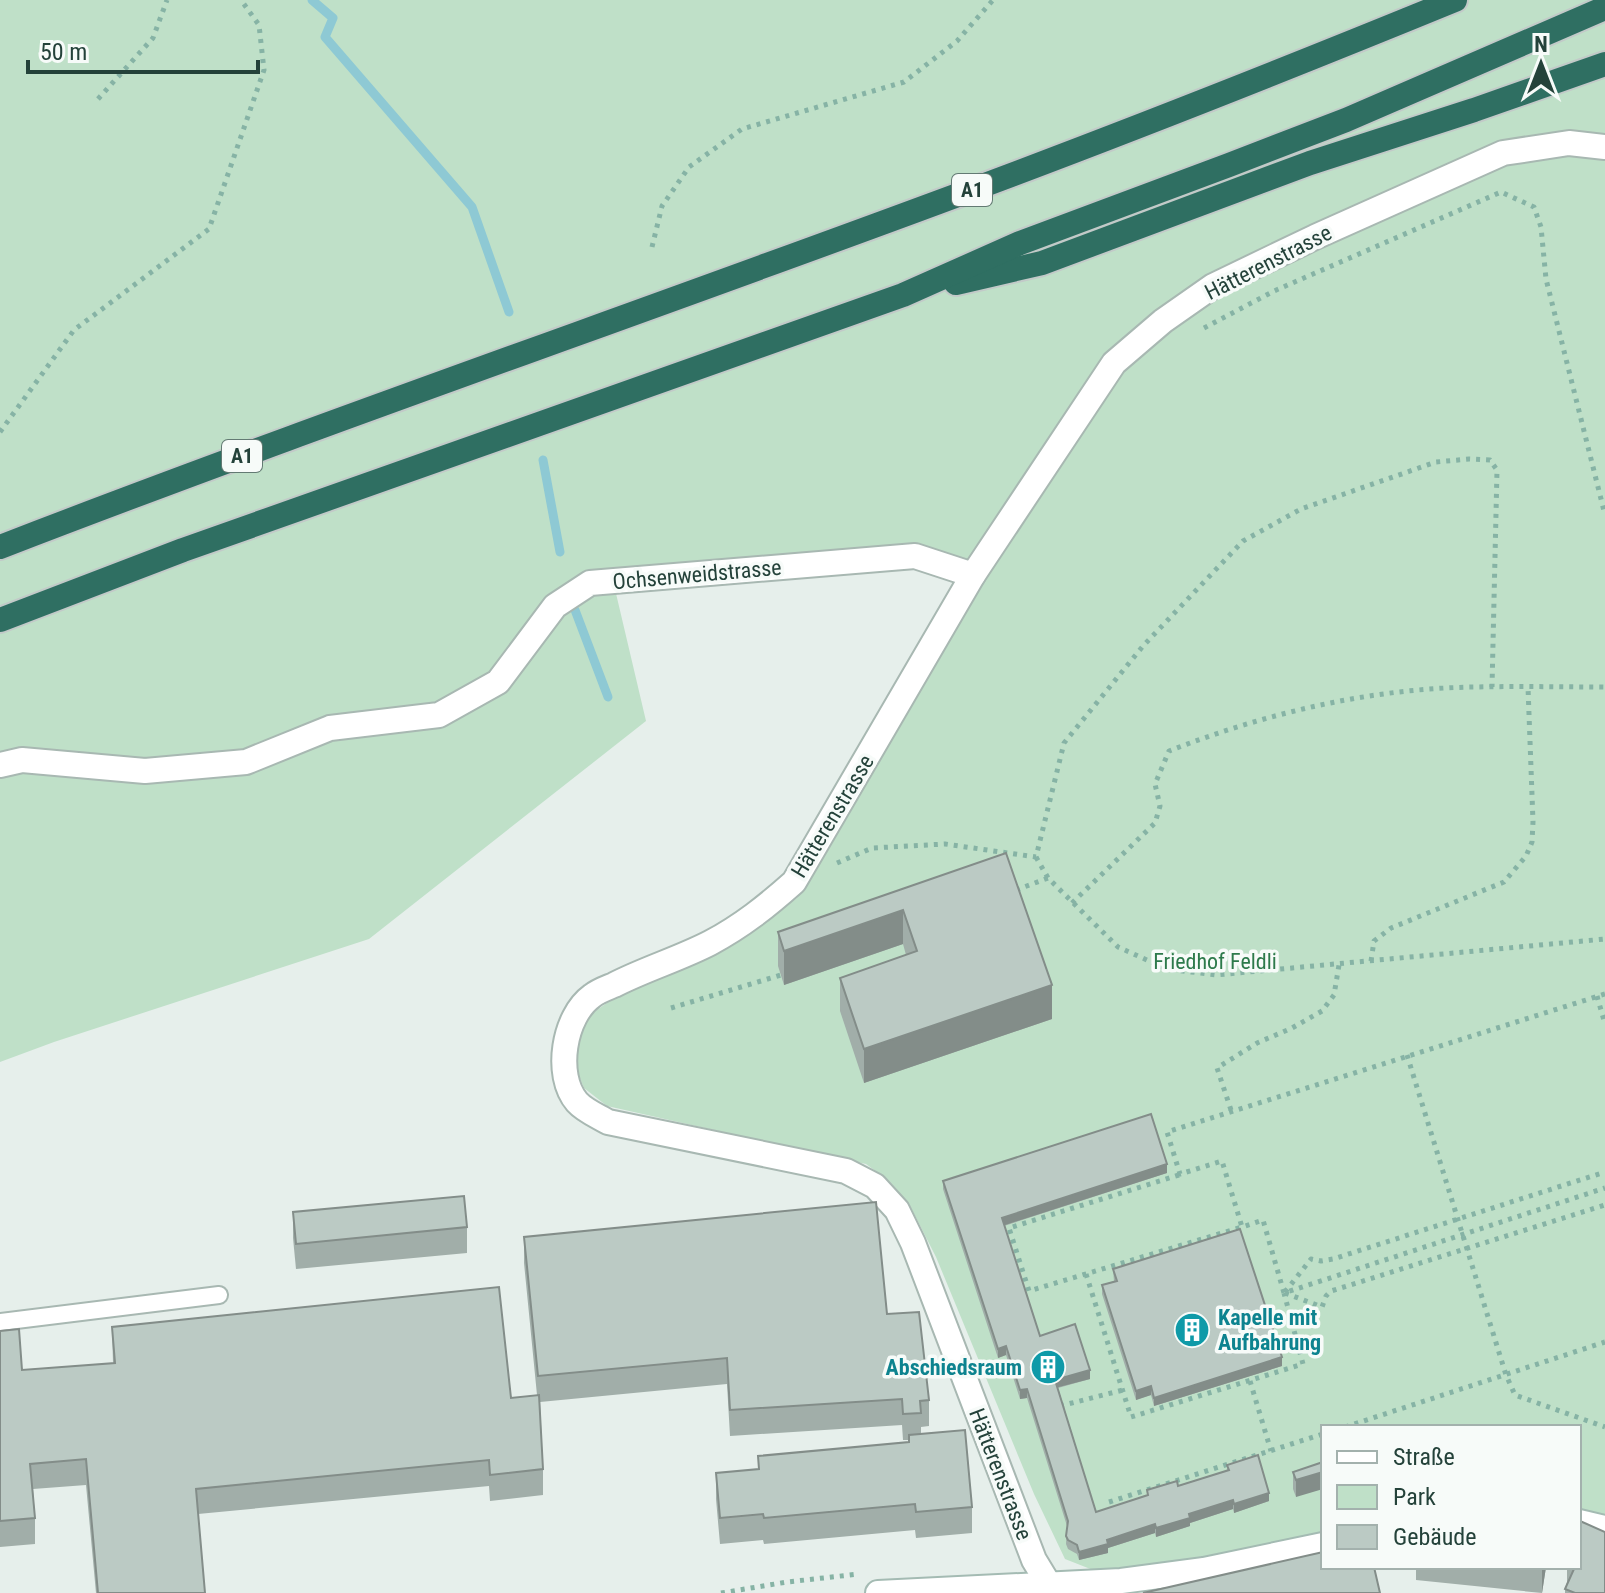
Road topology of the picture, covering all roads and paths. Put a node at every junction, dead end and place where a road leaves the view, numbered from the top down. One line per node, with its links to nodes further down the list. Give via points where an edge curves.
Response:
1 (167, 0): 7 (path, via 153,38)
2 (241, 0): 12 (path, via 259,25 264,70 209,229 74,330)
3 (993, 0): 9 (path, via 957,41 904,82 742,129 689,167 662,206)
4 (1455, 0): 14 (highway, A1, via 999,180)
5 (1605, 8): 10 (highway, via 1346,120 1020,243)
6 (1605, 64): 10 (highway, via 1310,163 1042,263)
7 (98, 99)
8 (1605, 147): 15 (street, Hätterenstrasse, via 1569,143 1503,153 1213,286 1114,363)
9 (652, 247)
10 (903, 295): 16 (highway)
11 (1191, 335): 13 (path, via 1274,291 1501,192 1534,207 1541,227 1546,279)
12 (0, 432)
13 (1605, 515)
14 (0, 547)
15 (973, 575): 20 (street, Ochsenweidstrasse, via 915,556 590,583 555,606 498,682 439,715 330,728 246,762 145,771 22,760); 23 (street, Hätterenstrasse)
16 (0, 620)
17 (1492, 687): 18 (path); 21 (path, via 1497,470 1490,460 1436,462 1301,509 1243,541 1143,646 1064,743); 25 (path, via 1399,692 1310,706 1169,751 1155,784 1160,806 1155,823)
18 (1528, 687): 19 (path); 27 (path, via 1533,822 1526,856 1504,882 1391,928 1374,941)
19 (1605, 687)
20 (0, 765)
21 (1036, 857): 22 (path); 23 (path, via 945,844 872,848)
22 (1048, 878): 24 (path); 25 (path)
23 (794, 882): 61 (street, Hätterenstrasse, via 755,917 709,944 592,996 580,1009 564,1047 567,1085 577,1102 608,1122 846,1171 875,1186 897,1210 913,1243 1034,1560)
24 (1008, 893)
25 (1072, 903): 28 (path, via 1118,947 1167,969 1216,975)
26 (1605, 939): 27 (path)
27 (1371, 961): 28 (path)
28 (1339, 965): 35 (path, via 1334,995 1322,1011 1217,1068)
29 (781, 975): 32 (path)
30 (1605, 994): 31 (path)
31 (1597, 996): 33 (path); 34 (path)
32 (671, 1008)
33 (1605, 1024)
34 (1407, 1055): 35 (path); 40 (path)
35 (1231, 1110): 37 (path, via 1167,1132)
36 (1605, 1172): 40 (path)
37 (1180, 1174): 41 (path, via 1222,1161); 44 (path, via 1009,1228 1029,1291)
38 (1605, 1188): 42 (path)
39 (1605, 1205): 43 (path)
40 (1458, 1220): 42 (path); 45 (path, via 1333,1259 1311,1259)
41 (1242, 1227): 44 (path); 45 (path, via 1263,1220)
42 (1463, 1236): 43 (path); 45 (path)
43 (1467, 1249): 45 (path, via 1331,1291 1322,1307); 49 (path)
44 (1086, 1274): 51 (path)
45 (1284, 1293): 50 (path, via 1303,1364)
46 (219, 1295): 47 (lane)
47 (0, 1322)
48 (1605, 1342): 49 (path)
49 (1506, 1375): 53 (path); 54 (path, via 1515,1395)
50 (1250, 1381): 51 (path, via 1131,1417); 56 (path)
51 (1123, 1390): 52 (path)
52 (1060, 1406)
53 (1351, 1425)
54 (1605, 1427)
55 (1321, 1435): 56 (path)
56 (1271, 1451): 57 (path)
57 (1109, 1502)
58 (1581, 1522): 59 (street)
59 (1605, 1528)
60 (1321, 1545): 61 (street, via 1204,1570)
61 (1052, 1589): 62 (street)
62 (878, 1593)

